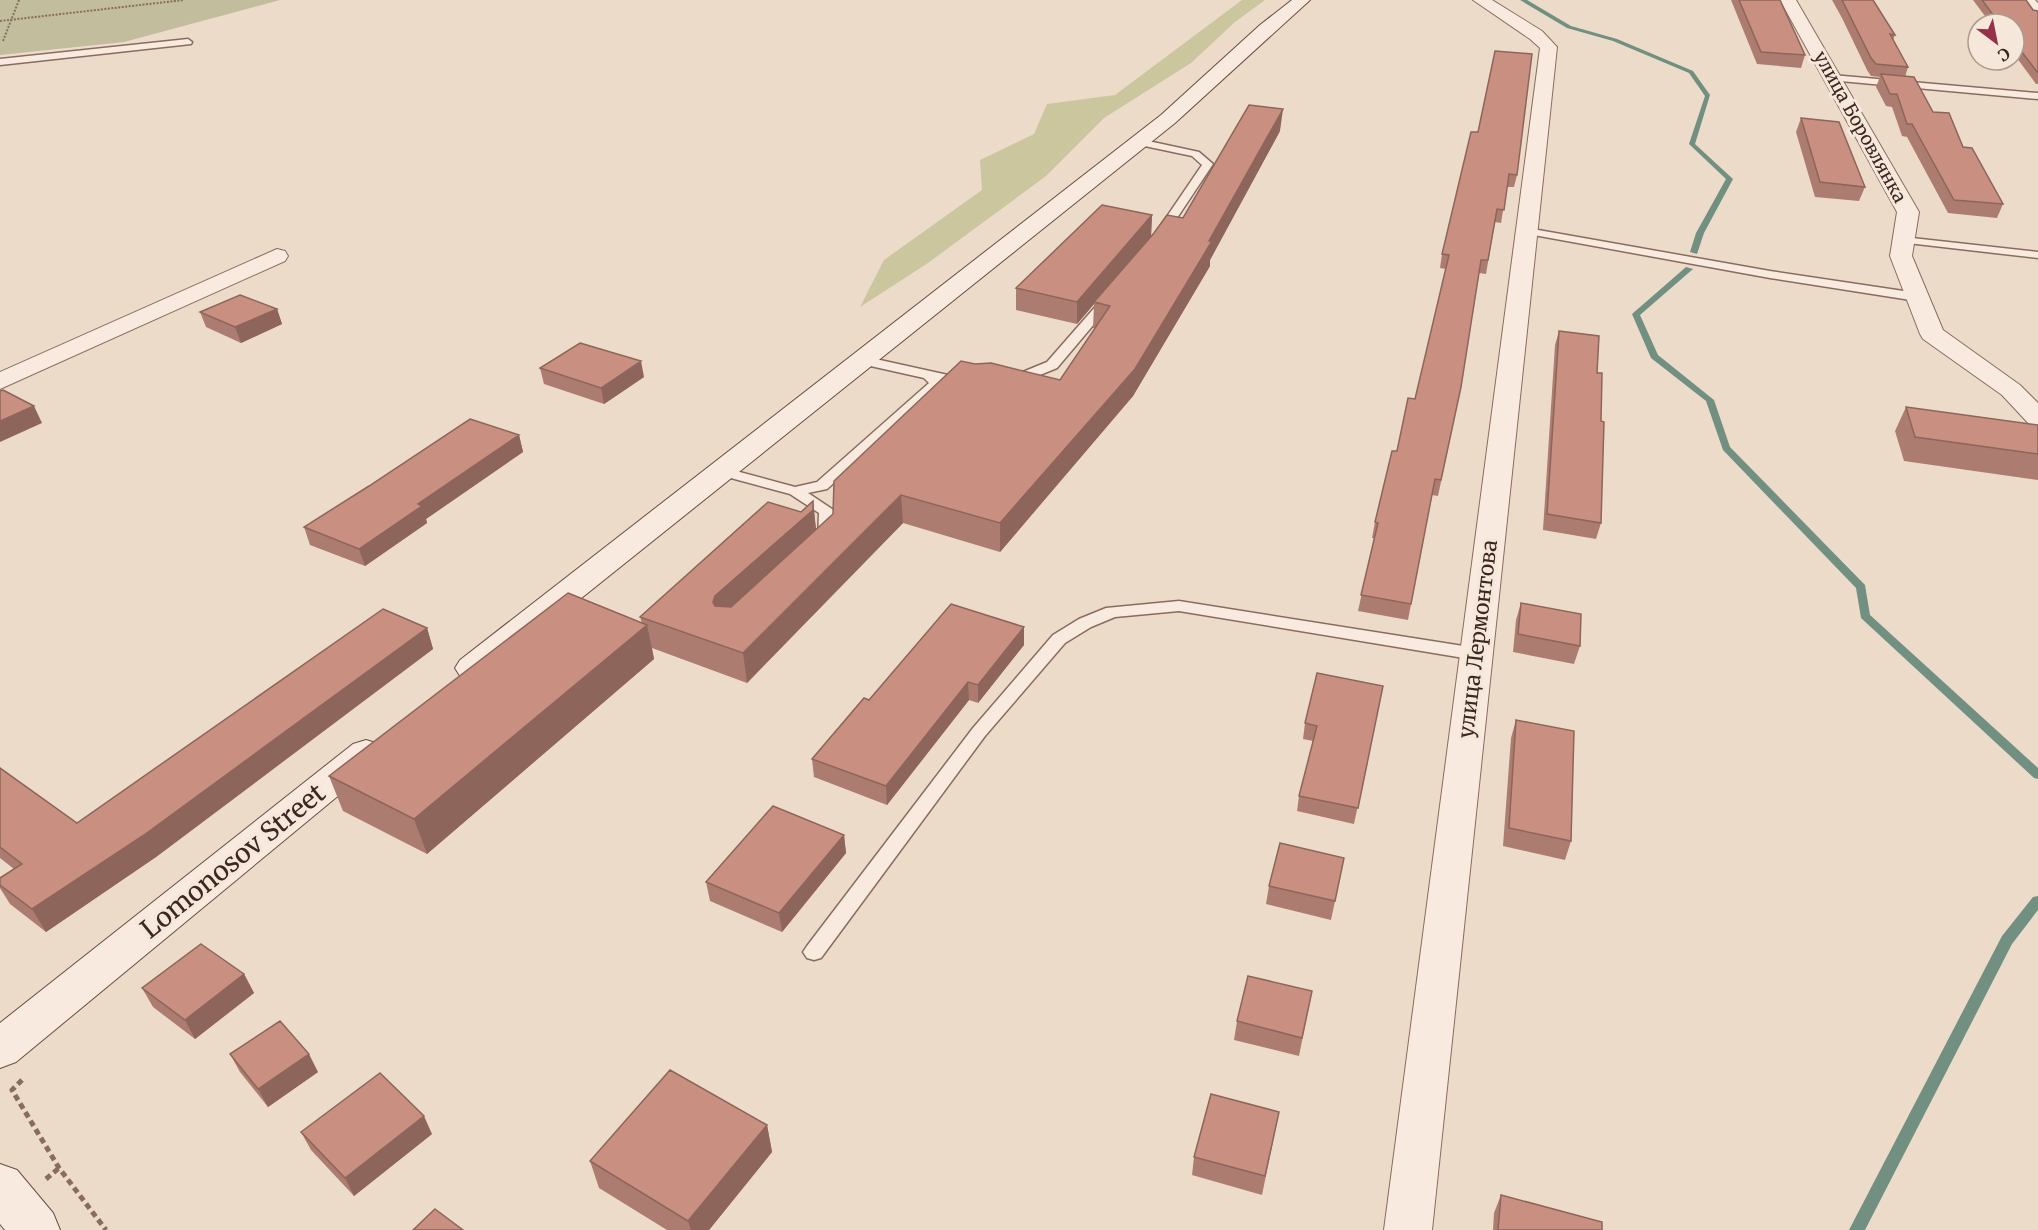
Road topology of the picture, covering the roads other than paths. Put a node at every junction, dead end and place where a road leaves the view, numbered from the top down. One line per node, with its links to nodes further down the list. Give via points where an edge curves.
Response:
1 (1302, 0): 10 (main road)
2 (1481, 0): 11 (street, улица Лермонтова, via 1549,47)
3 (1788, 0): 8 (street, улица Боровлянка)
4 (2027, 0): 5 (street)
5 (2038, 13)
6 (188, 42): 7 (lane)
7 (0, 62)
8 (1832, 78): 9 (lane); 12 (street, улица Боровлянка, via 1908,212)
9 (2038, 96)
10 (1139, 142): 13 (lane, via 1195,153 1208,164); 18 (main road)
11 (1527, 231): 17 (lane, via 1736,271); 27 (street, улица Лермонтова)
12 (1903, 240): 14 (lane); 17 (street, улица Боровлянка, via 1901,256)
13 (1153, 245)
14 (2038, 255)
15 (277, 256): 20 (street)
16 (1118, 289): 21 (lane, via 1052,365 1017,381)
17 (1917, 297): 23 (street, улица Боровлянка, via 1932,333 2011,390)
18 (862, 360): 19 (lane); 24 (main road)
19 (929, 375): 22 (lane); 25 (lane, via 936,384 822,486)
20 (0, 381)
21 (996, 383)
22 (975, 385)
23 (2038, 418)
24 (721, 471): 25 (lane); 28 (main road)
25 (795, 491): 26 (lane, via 827,511 826,541)
26 (818, 548)
27 (1476, 654): 30 (lane, via 1179,606 1112,612 1085,623 1059,639 979,732); 34 (street, улица Лермонтова)
28 (457, 679)
29 (394, 730): 31 (main road, Lomonosov Street)
30 (814, 952)
31 (14, 1062)
32 (0, 1186): 33 (main road)
33 (35, 1230)
34 (1408, 1230)

